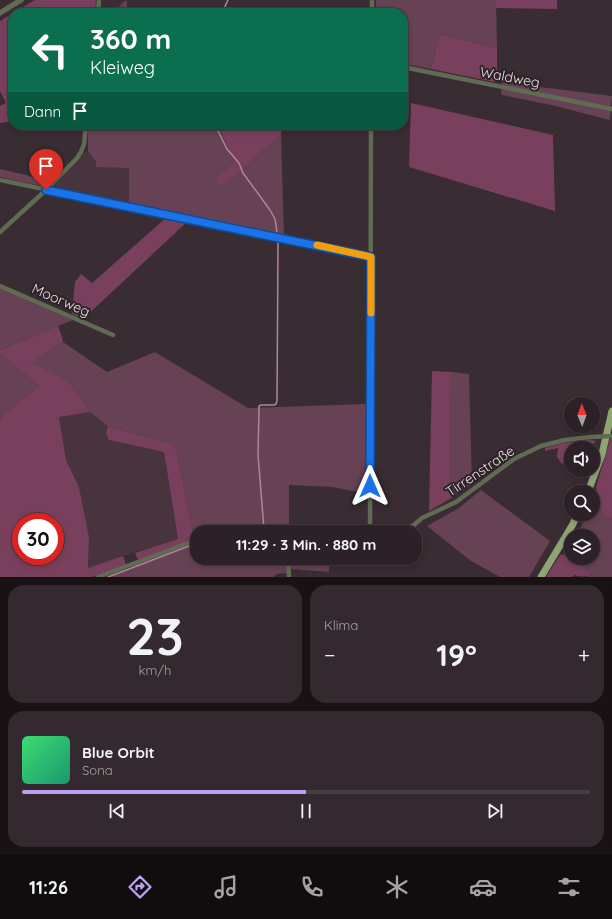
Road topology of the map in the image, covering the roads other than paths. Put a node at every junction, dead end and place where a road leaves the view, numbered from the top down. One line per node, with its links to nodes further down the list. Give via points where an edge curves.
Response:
1 (21, 0): 2 (street)
2 (8, 8)
3 (408, 68): 4 (street, Waldweg)
4 (612, 108)
5 (86, 130): 8 (street, via 81,152)
6 (371, 130): 10 (street)
7 (0, 180): 8 (street)
8 (46, 190): 9 (street); 10 (street)
9 (0, 232)
10 (371, 257): 17 (street)
11 (0, 286): 12 (street, Moorweg)
12 (113, 335)
13 (612, 411): 15 (main road, via 602,454)
14 (612, 436): 18 (street, Tirrenstraße, bridge, via 565,440 541,446 514,459 456,502)
15 (591, 485)
16 (574, 521): 23 (main road)
17 (370, 525)
18 (413, 525)
19 (190, 543): 21 (street)
20 (288, 565): 22 (street)
21 (98, 577)
22 (289, 577)
23 (541, 577)

